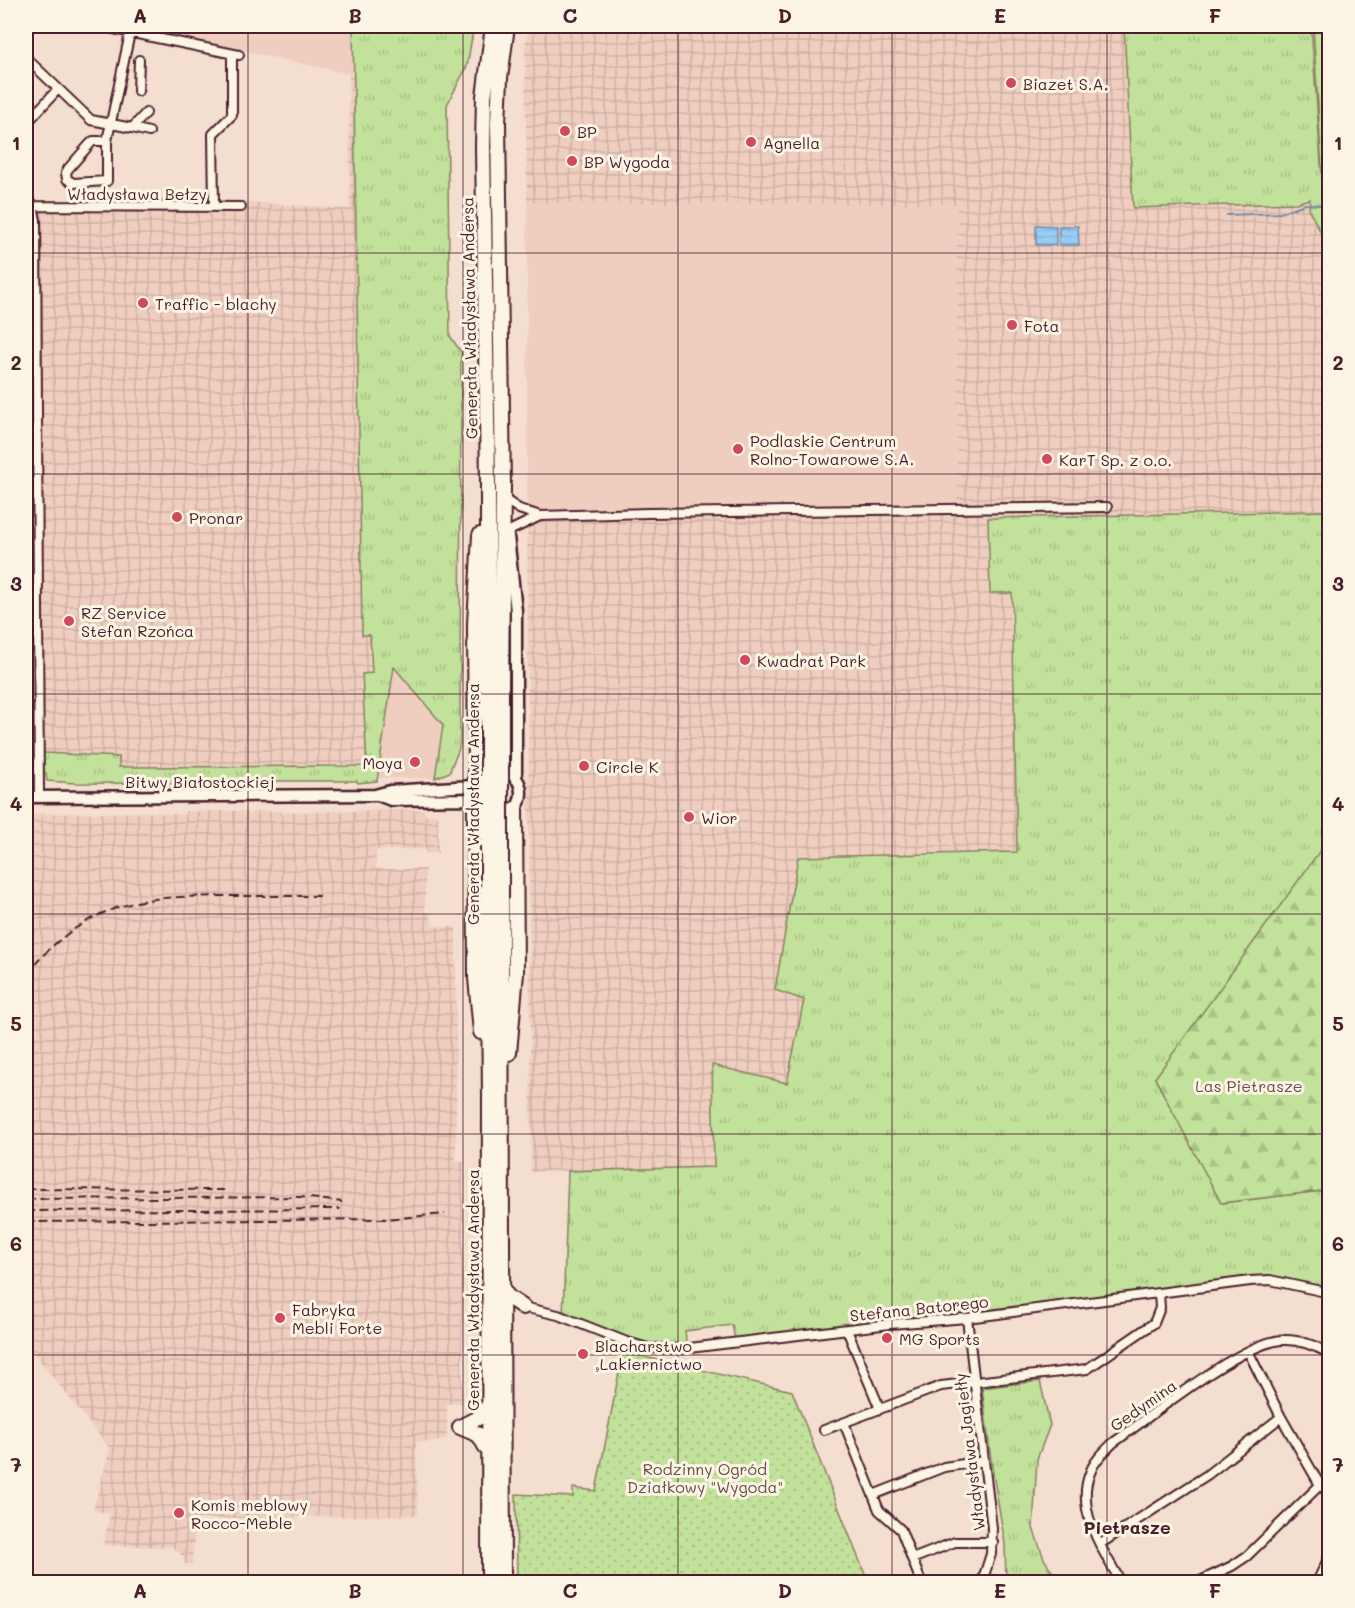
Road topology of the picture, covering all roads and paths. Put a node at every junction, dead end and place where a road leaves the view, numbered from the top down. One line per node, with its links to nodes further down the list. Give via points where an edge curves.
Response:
1 (99, 26): 4 (street)
2 (493, 26): 21 (highway, Generała Władysława Andersa, via 484,97 483,147)
3 (507, 26): 22 (highway, Generała Władysława Andersa, via 498,123)
4 (130, 33): 7 (street); 19 (street, via 235,54 232,115 213,134)
5 (26, 58): 9 (street)
6 (139, 60): 8 (street)
7 (122, 73): 8 (street); 13 (street)
8 (139, 76): 10 (street)
9 (58, 89): 12 (street); 13 (street, via 91,120)
10 (138, 91)
11 (146, 113): 14 (street)
12 (26, 124)
13 (111, 124): 14 (street); 16 (street)
14 (132, 128): 15 (street)
15 (149, 132)
16 (107, 141): 16 (street, via 93,141 68,169 67,179 73,183 107,182)
17 (26, 198): 18 (street)
18 (33, 206): 19 (street, Władysława Bełzy); 32 (street, via 38,355)
19 (214, 207): 20 (street, Władysława Bełzy)
20 (241, 207)
21 (489, 482): 27 (highway, Generała Władysława Andersa); 29 (highway, via 483,504 476,593)
22 (503, 486): 23 (highway); 27 (highway, Generała Władysława Andersa)
23 (507, 501): 25 (street); 26 (highway)
24 (1107, 507): 25 (street)
25 (540, 516): 26 (street)
26 (507, 532): 28 (street, via 516,611)
27 (495, 689): 35 (highway, Generała Władysława Andersa, bridge)
28 (516, 778): 29 (street, via 496,768 485,771); 34 (street, via 521,794)
29 (474, 782): 30 (street, Bitwy Białostockiej); 33 (street)
30 (375, 795): 32 (street, Bitwy Białostockiej); 33 (street, Bitwy Białostockiej, via 391,800)
31 (26, 797): 32 (street, Bitwy Białostockiej)
32 (39, 797)
33 (473, 803): 34 (street, via 480,813 492,818 504,817); 35 (highway, via 476,978 485,1075)
34 (515, 809): 35 (highway, via 515,990 507,1074)
35 (496, 1097): 36 (highway, Generała Władysława Andersa); 46 (highway, Generała Władysława Andersa)
36 (502, 1289): 39 (highway); 41 (highway, Generała Władysława Andersa)
37 (1326, 1292): 38 (street, Stefana Batorego, via 1270,1281)
38 (1159, 1293): 40 (street, Stefana Batorego); 45 (street, via 1160,1308 1154,1323 1087,1369)
39 (523, 1306): 41 (highway); 42 (street, Stefana Batorego, via 627,1342 664,1349)
40 (967, 1318): 42 (street, Stefana Batorego); 45 (street, Władysława Jagiełły)
41 (502, 1322): 61 (highway, Generała Władysława Andersa)
42 (847, 1329): 47 (street)
43 (1248, 1351): 44 (street, Gedymina, via 1269,1342 1290,1340); 48 (street); 57 (street, Gedymina, via 1196,1384 1100,1456 1085,1488 1086,1508)
44 (1329, 1354)
45 (975, 1383): 47 (street, via 928,1389); 52 (street, Władysława Jagiełły)
46 (488, 1406): 51 (highway, Generała Władysława Andersa); 51 (highway, via 478,1418 460,1426 479,1435)
47 (880, 1409): 49 (street)
48 (1281, 1417): 53 (street); 57 (street, via 1207,1475)
49 (844, 1423): 50 (street); 55 (street)
50 (824, 1430)
51 (488, 1453): 60 (highway, Generała Władysława Andersa)
52 (984, 1461): 55 (street, via 944,1467); 56 (street, Władysława Jagiełły)
53 (1320, 1485): 54 (street); 65 (street, via 1247,1556)
54 (1329, 1494)
55 (873, 1495): 59 (street, via 882,1515 901,1530)
56 (993, 1542): 59 (street, via 955,1542); 63 (street, Władysława Jagiełły)
57 (1100, 1544): 64 (street, Gedymina)
58 (1329, 1555): 66 (street)
59 (912, 1560): 62 (street)
60 (489, 1582)
61 (503, 1582)
62 (921, 1582)
63 (982, 1582)
64 (1121, 1582)
65 (1198, 1582)
66 (1317, 1582)

